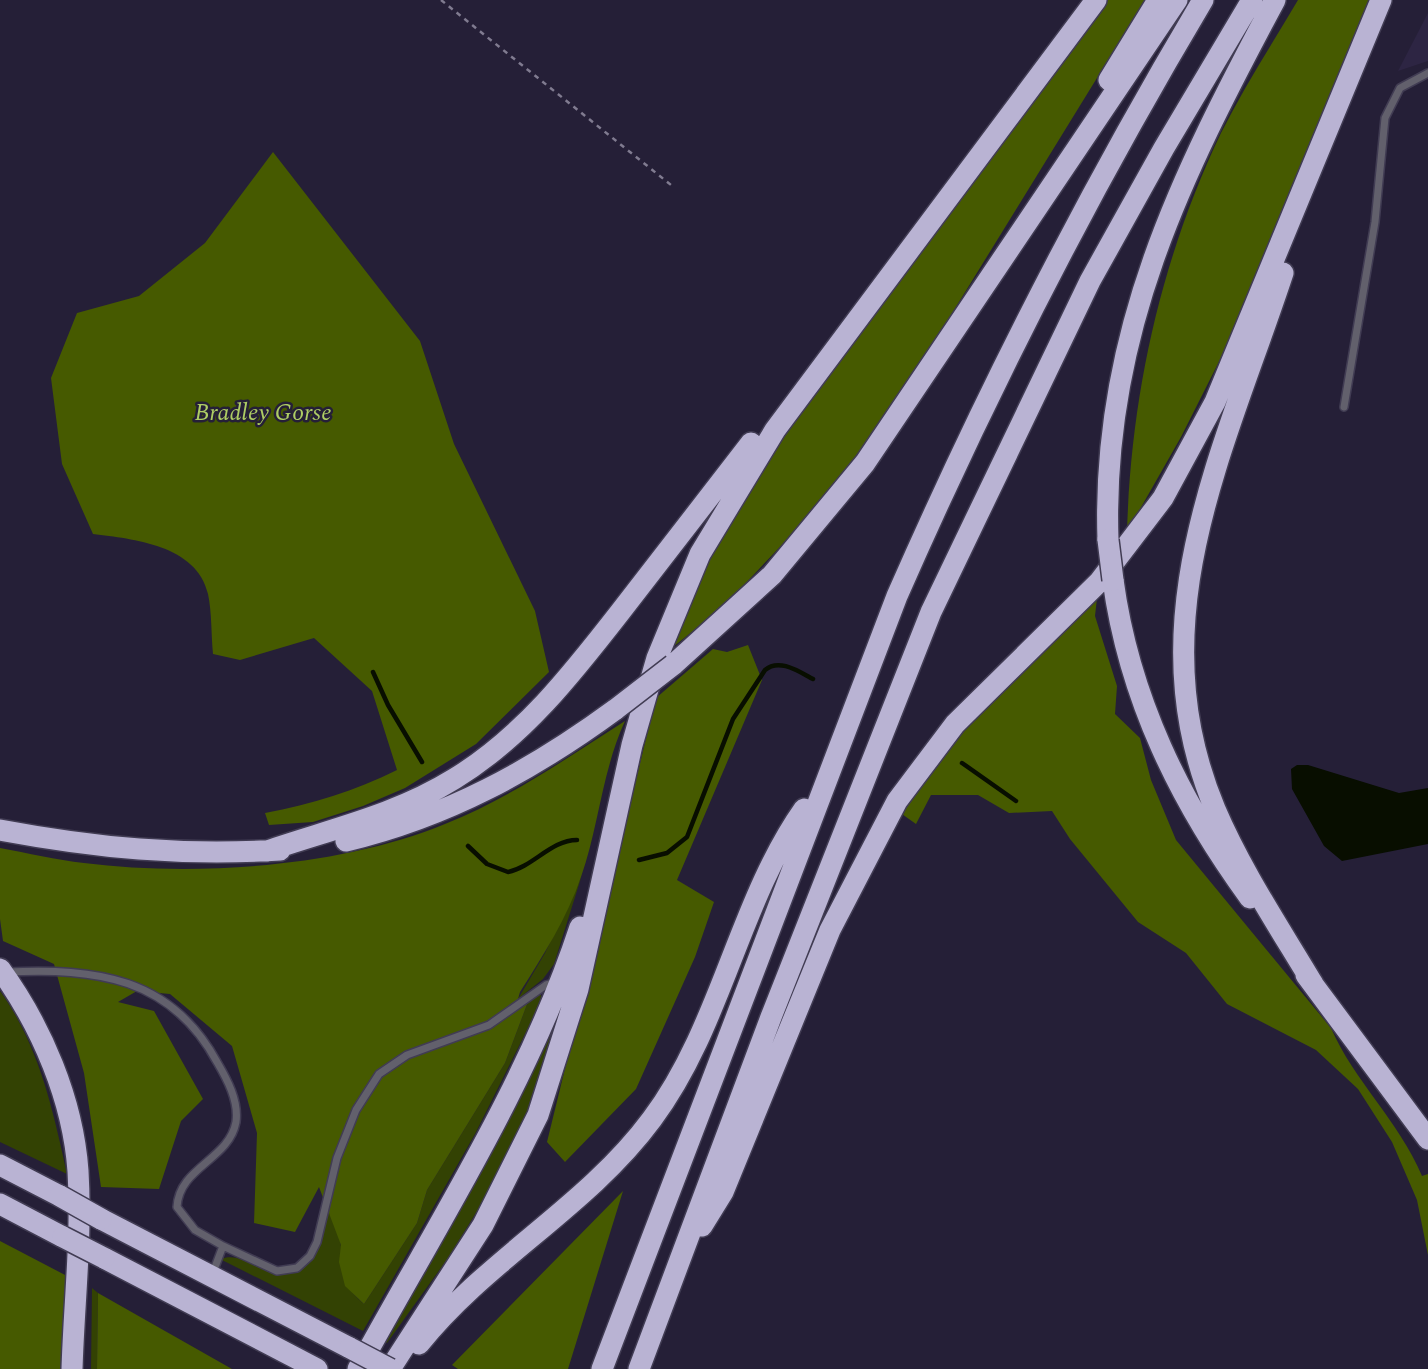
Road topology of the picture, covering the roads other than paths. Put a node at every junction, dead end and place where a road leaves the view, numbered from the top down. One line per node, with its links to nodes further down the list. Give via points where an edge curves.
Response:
1 (1096, 0): 11 (highway)
2 (1158, 0): 10 (highway, via 1047,182)
3 (1177, 0): 10 (highway)
4 (1203, 0): 13 (highway, via 1126,130 1006,356 897,596)
5 (1252, 0): 24 (highway, via 1090,281 931,612)
6 (1275, 0): 19 (highway, bridge, via 1180,190 1138,298 1108,449 1108,540 1129,665 1160,747 1212,844)
7 (1381, 0): 9 (highway)
8 (1428, 73): 12 (lane, via 1401,88 1385,118 1375,222)
9 (1302, 193): 19 (highway, via 1285,267 1199,525 1188,575 1183,651 1186,709 1214,807); 24 (highway, via 1215,401 1163,498 1099,582 936,746 880,829 830,930 723,1192)
10 (1043, 197): 16 (highway, bridge, via 901,413 835,503 772,575 673,665 543,760 456,806 348,841)
11 (837, 345): 14 (highway, via 748,470 700,554 657,658); 16 (highway, via 765,426 575,669 517,732 453,780 394,810)
12 (1345, 407)
13 (823, 783): 32 (highway, via 773,865 687,1062 653,1119 598,1181 463,1294); 33 (highway)
14 (615, 818): 18 (highway); 31 (highway, via 578,989 538,1115 483,1225)
15 (0, 831): 16 (highway, via 143,852 206,855)
16 (267, 851)
17 (1, 971): 23 (lane, via 128,982 158,995 195,1028 231,1091 236,1122 224,1147 184,1184 177,1207 195,1230); 27 (highway, via 46,1050 72,1134 79,1223)
18 (561, 981): 23 (lane, via 546,985 483,1028 407,1055 379,1073 356,1110 337,1158 317,1242 304,1263 277,1271); 30 (highway, via 506,1104)
19 (1313, 984): 20 (highway)
20 (1428, 1139)
21 (0, 1165): 25 (highway, bridge)
22 (0, 1204): 26 (highway, bridge)
23 (223, 1246): 25 (lane)
24 (676, 1270): 34 (highway)
25 (212, 1275): 31 (highway, bridge)
26 (203, 1309): 28 (highway); 29 (highway)
27 (72, 1369)
28 (288, 1369)
29 (317, 1369)
30 (358, 1369)
31 (390, 1369)
32 (402, 1369)
33 (602, 1369)
34 (639, 1369)

